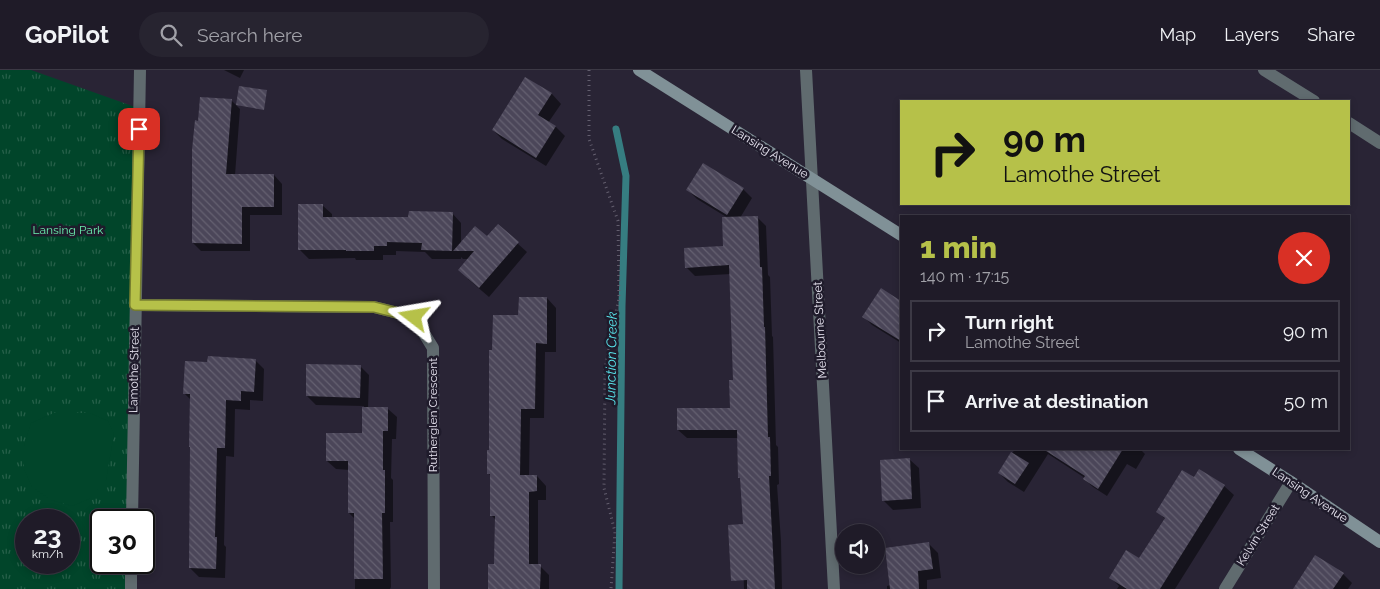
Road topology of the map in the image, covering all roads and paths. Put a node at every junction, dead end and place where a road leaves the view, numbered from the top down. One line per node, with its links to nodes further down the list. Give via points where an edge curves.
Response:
1 (140, 70): 11 (street, Lamothe Street)
2 (589, 70): 19 (path, via 589,139 618,221 619,298 605,368 604,488 615,532)
3 (639, 70): 9 (street, Lansing Avenue)
4 (806, 70): 9 (street, Melbourne Street)
5 (1264, 70): 6 (street)
6 (1312, 100)
7 (1350, 124): 8 (street)
8 (1380, 143)
9 (811, 178): 10 (street, Lansing Avenue); 20 (street, Melbourne Street)
10 (900, 234)
11 (135, 305): 14 (street, Lamothe Street); 18 (street, Rutherglen Crescent, via 374,307 414,317 433,348)
12 (1240, 450): 13 (street, Lansing Avenue)
13 (1291, 482): 15 (street, Lansing Avenue); 21 (street, Kelvin Street)
14 (132, 509)
15 (1380, 542)
16 (131, 574): 17 (street)
17 (131, 589)
18 (434, 589)
19 (611, 589)
20 (834, 589)
21 (1225, 589)

